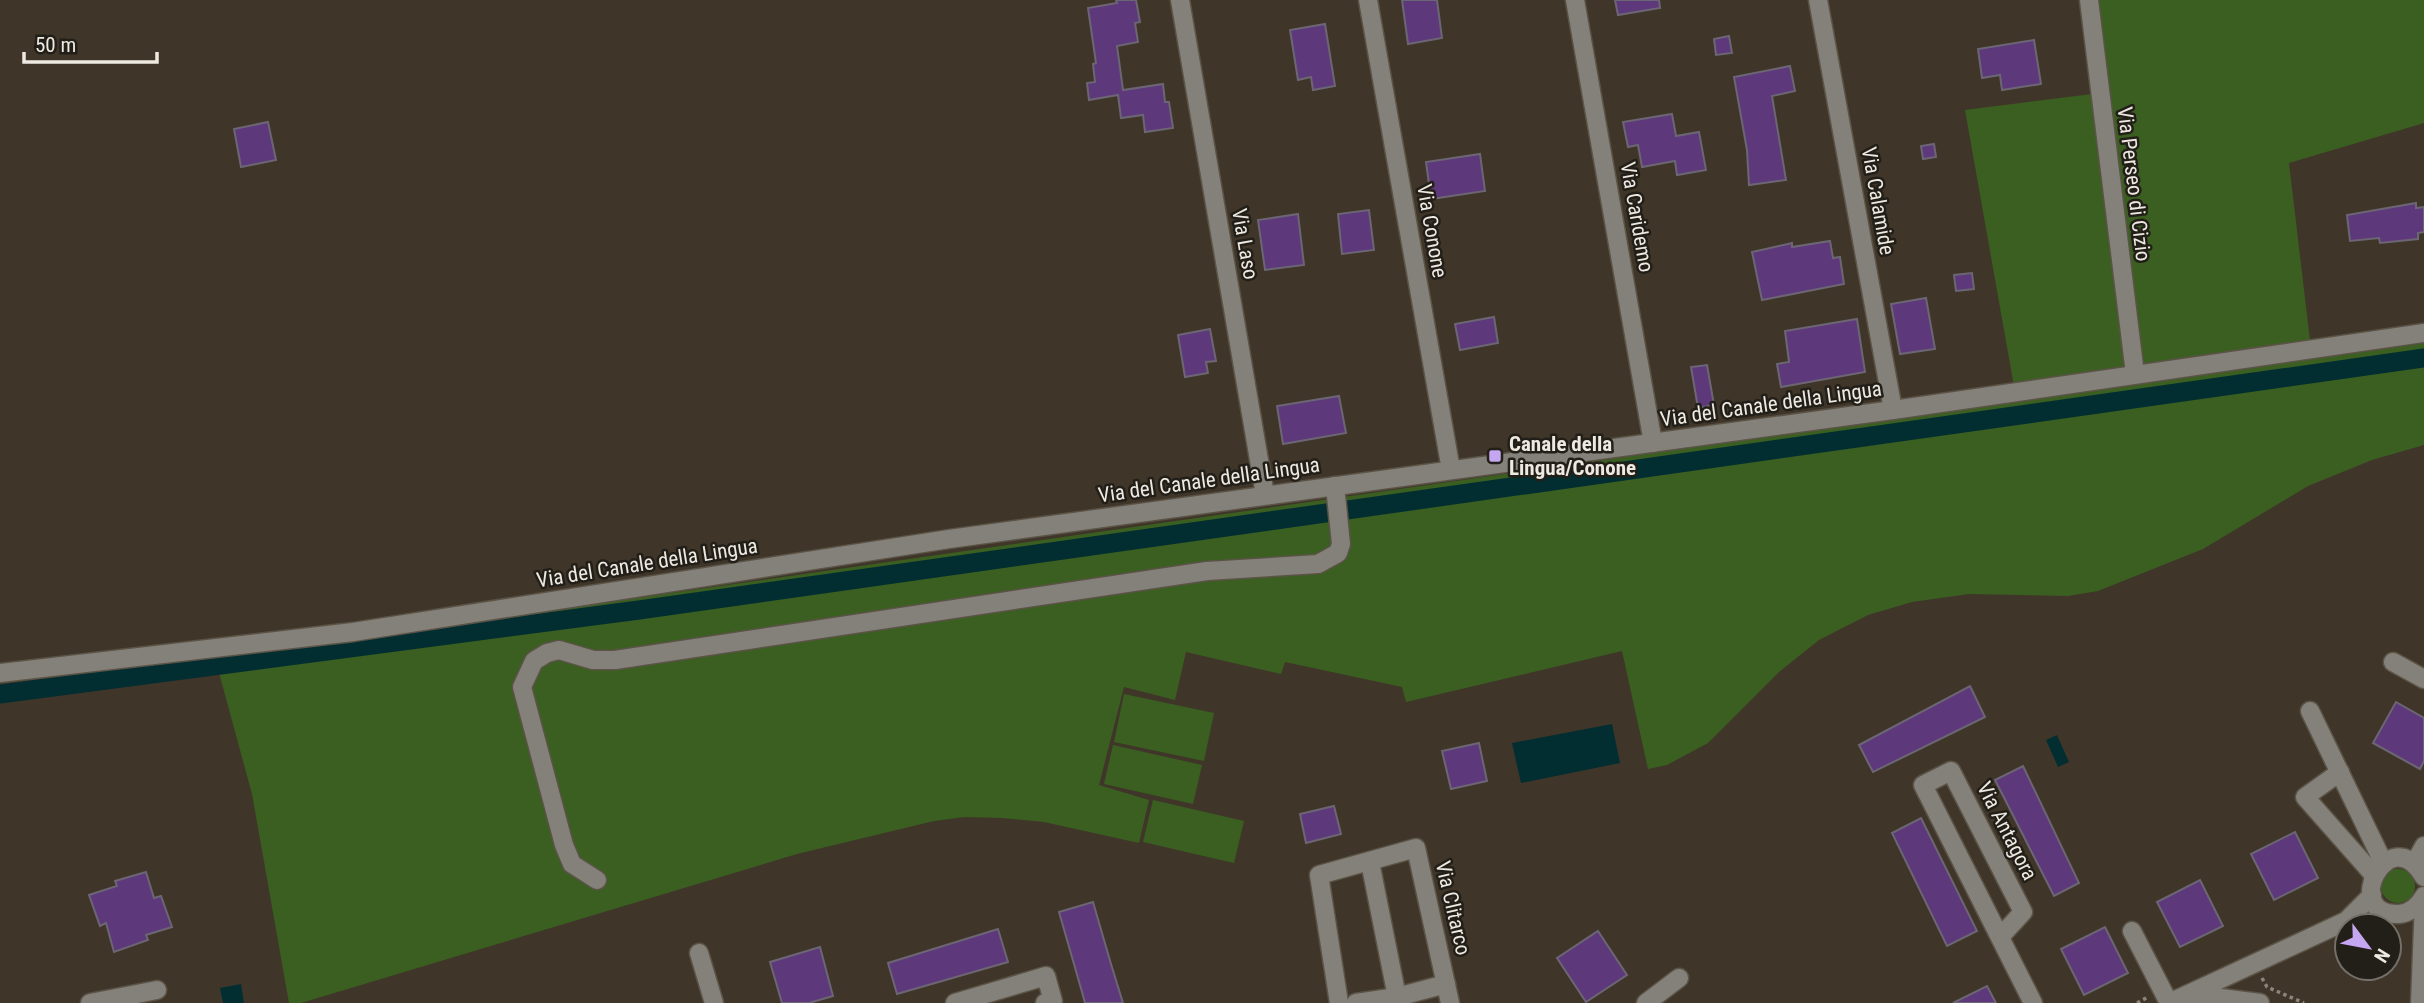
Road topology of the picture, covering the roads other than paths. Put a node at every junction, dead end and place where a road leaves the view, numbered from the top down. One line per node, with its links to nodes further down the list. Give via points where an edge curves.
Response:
1 (1180, 0): 12 (street, Via Laso)
2 (1368, 0): 10 (street, Via Conone)
3 (1575, 0): 9 (street, Via Caridemo)
4 (1818, 0): 8 (street, Via Calamide)
5 (2089, 0): 7 (street, Via Perseo di Cizio)
6 (2424, 333): 7 (street, Via del Canale della Lingua)
7 (2135, 374): 8 (street, Via del Canale della Lingua)
8 (1893, 410): 9 (street, Via del Canale della Lingua)
9 (1653, 443): 10 (street, Via del Canale della Lingua)
10 (1451, 470): 11 (street, Via del Canale della Lingua)
11 (1336, 494): 12 (street, Via del Canale della Lingua); 22 (street, via 1341,532 1338,553 1318,564 1207,571 615,660 593,660 569,651 547,653 534,661 522,687 564,845 572,864)
12 (1265, 495): 14 (street, Via del Canale della Lingua, via 353,632)
13 (2393, 662): 15 (street)
14 (0, 673)
15 (2424, 679)
16 (2311, 711): 17 (street)
17 (2340, 772): 20 (street); 20 (street, via 2305,797)
18 (2424, 846): 21 (street)
19 (1370, 862): 30 (street, Via Clitarco, via 1416,848); 32 (street); 37 (street, Via Clitarco, via 1319,875)
20 (2378, 869): 21 (street, via 2403,859); 23 (street)
21 (2419, 871)
22 (597, 880)
23 (2372, 895): 24 (street, via 2379,907 2392,914 2419,905); 42 (street, via 2347,921)
24 (2424, 895)
25 (2424, 901): 44 (street)
26 (2132, 931): 42 (street)
27 (2000, 937): 27 (street, Via Antagora, via 1923,785 1951,771 2023,912); 41 (street, Via Antagora)
28 (699, 953): 34 (street)
29 (1679, 978): 40 (street)
30 (1446, 984): 32 (street, Via Clitarco); 39 (street, Via Clitarco)
31 (157, 990): 33 (street)
32 (1397, 997): 38 (street, Via Clitarco)
33 (90, 1003)
34 (714, 1003)
35 (955, 1003): 36 (street, via 1046,976 1054,1001)
36 (1045, 1003)
37 (1339, 1003)
38 (1356, 1003)
39 (1450, 1003)
40 (1646, 1003)
41 (2033, 1003)
42 (2169, 1003): 43 (street, via 2221,998)
43 (2260, 1003)
44 (2420, 1003)

